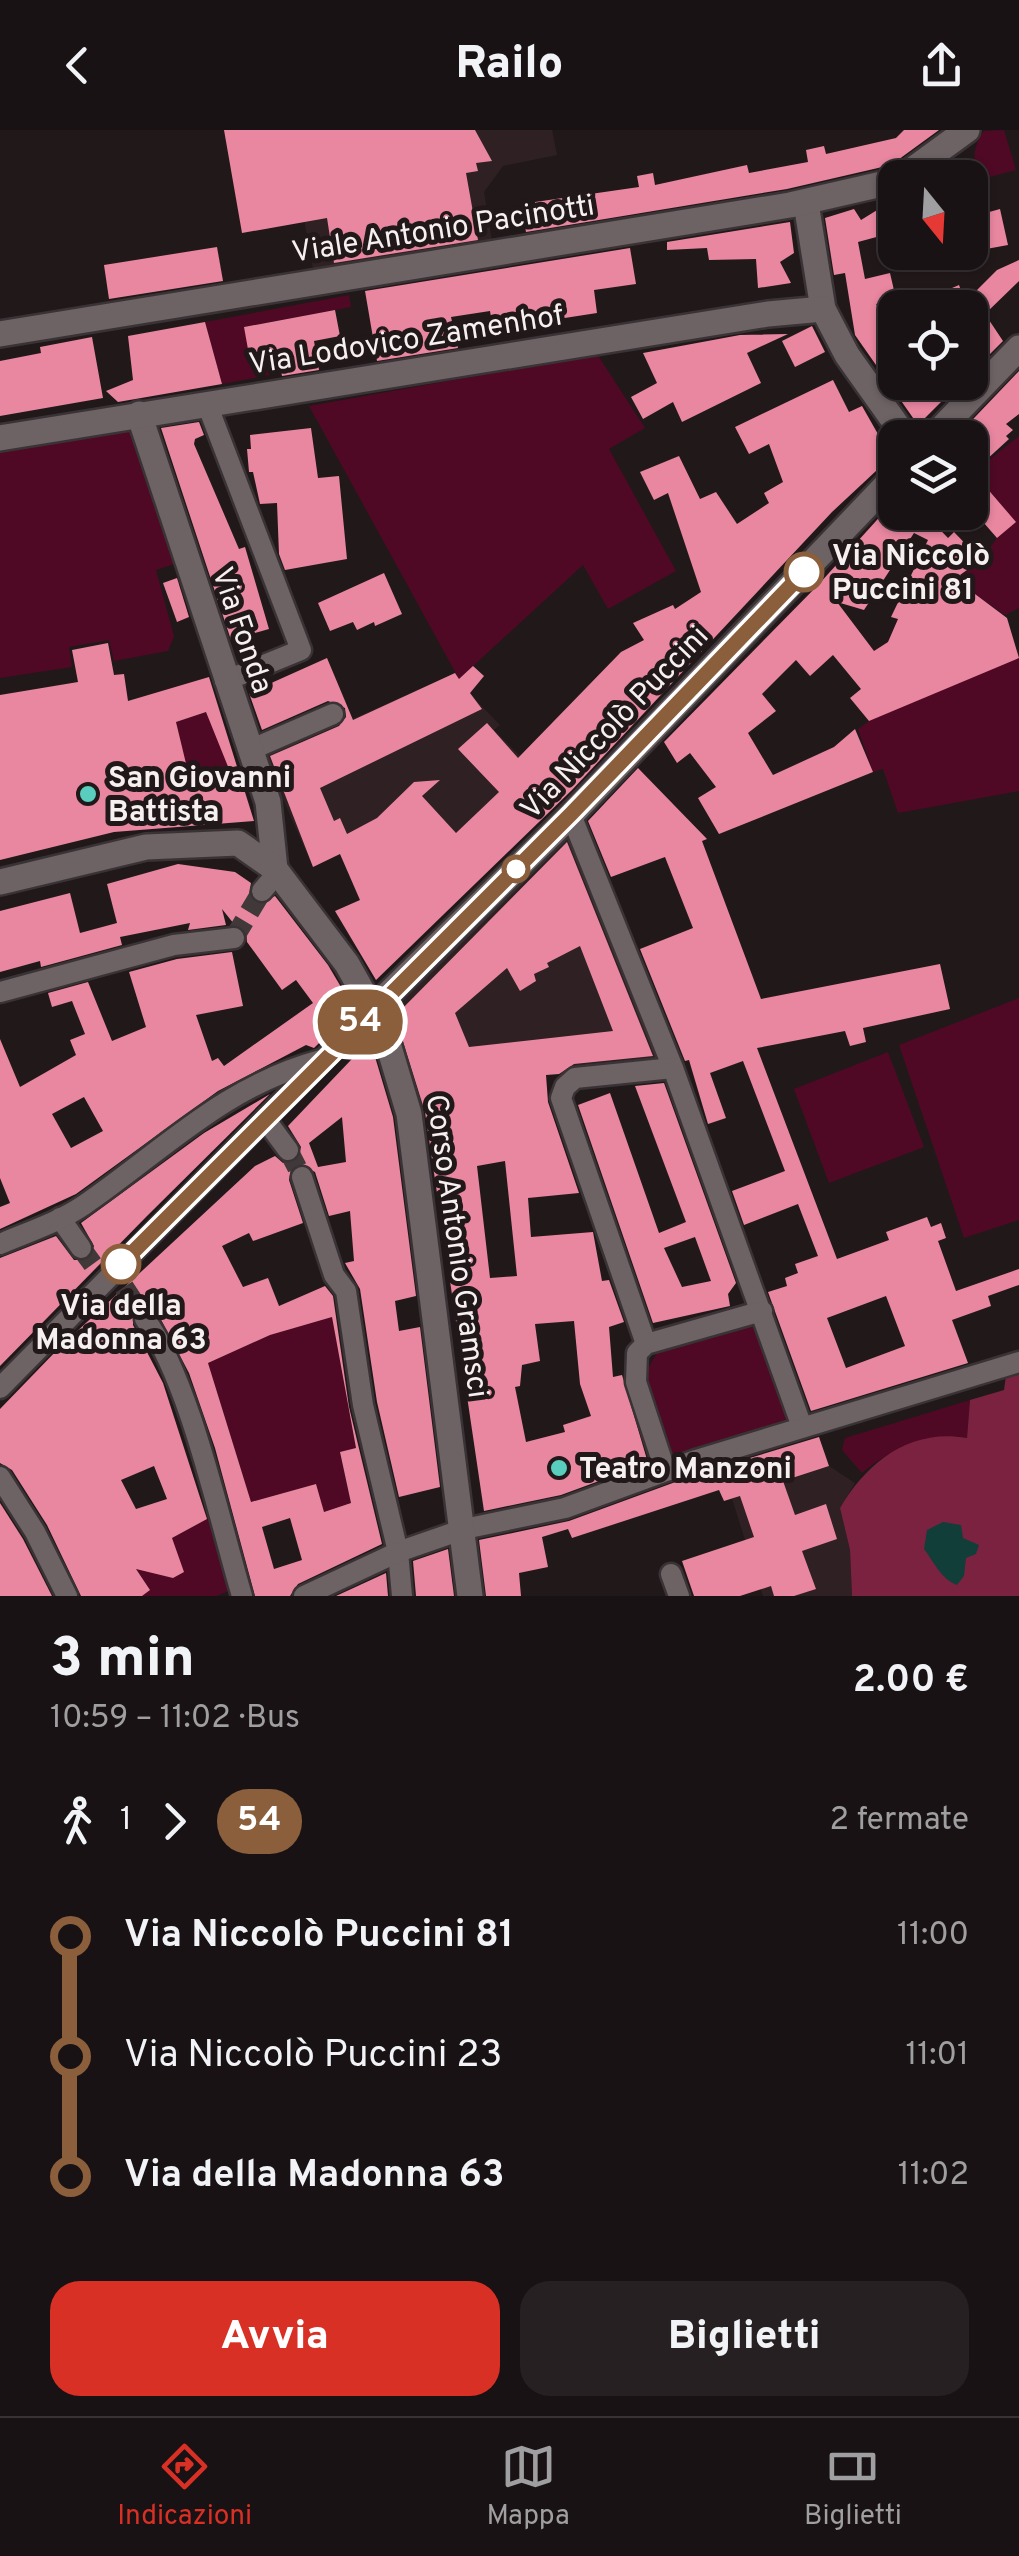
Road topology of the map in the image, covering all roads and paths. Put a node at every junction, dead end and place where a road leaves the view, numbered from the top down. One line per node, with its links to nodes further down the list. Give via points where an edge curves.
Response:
1 (960, 132): 2 (street, Viale Antonio Pacinotti)
2 (923, 160)
3 (878, 184): 4 (street, Viale Antonio Pacinotti)
4 (806, 202): 5 (street); 6 (street, Viale Antonio Pacinotti)
5 (823, 309): 8 (street, Via Lodovico Zamenhof); 10 (street)
6 (0, 334)
7 (1019, 348): 11 (street)
8 (207, 404): 9 (street, Via Lodovico Zamenhof); 14 (street, via 301,650)
9 (139, 414): 12 (street, Via Lodovico Zamenhof); 14 (street, Via Fonda)
10 (893, 420)
11 (949, 420)
12 (0, 438)
13 (878, 494): 17 (street, Via Niccolò Puccini)
14 (225, 681): 16 (street, Via Fonda)
15 (333, 714): 16 (street)
16 (250, 750): 18 (street, Via Fonda, via 268,802)
17 (571, 814): 22 (street, Via Niccolò Puccini); 24 (street)
18 (272, 877): 19 (street, Corso Antonio Gramsci, via 238,843 195,842 126,851); 22 (street, Corso Antonio Gramsci, via 336,948)
19 (0, 882)
20 (234, 938): 21 (street, via 174,945)
21 (0, 992)
22 (374, 1009): 23 (street); 39 (street, Corso Antonio Gramsci, via 409,1114)
23 (324, 1059): 25 (street); 28 (street, via 267,1076)
24 (673, 1068): 31 (street); 33 (street, via 575,1078 561,1098)
25 (265, 1119): 26 (street); 35 (street)
26 (288, 1150)
27 (302, 1178): 40 (street, via 334,1275 346,1291)
28 (60, 1218): 29 (street); 30 (street)
29 (0, 1244)
30 (81, 1248)
31 (762, 1311): 33 (street); 36 (street)
32 (145, 1319): 43 (street, via 178,1384)
33 (646, 1344): 37 (street, via 637,1352 634,1374)
34 (1019, 1362): 36 (street)
35 (0, 1388)
36 (802, 1427): 37 (street)
37 (665, 1470): 39 (street, via 565,1508)
38 (0, 1477): 42 (street)
39 (464, 1529): 40 (street); 46 (street, Corso Antonio Gramsci)
40 (398, 1552): 44 (street); 45 (street)
41 (671, 1574): 47 (street)
42 (67, 1596)
43 (242, 1596)
44 (304, 1596)
45 (402, 1596)
46 (470, 1596)
47 (679, 1596)

